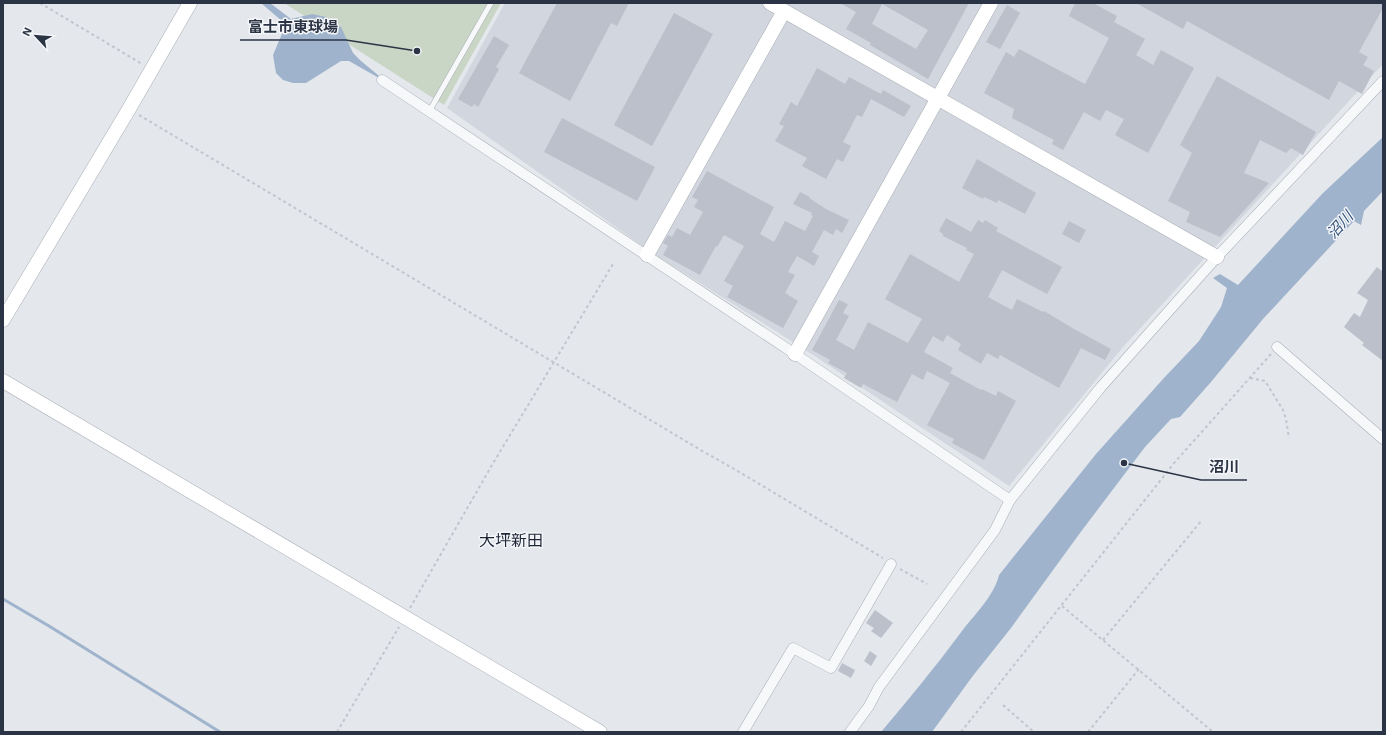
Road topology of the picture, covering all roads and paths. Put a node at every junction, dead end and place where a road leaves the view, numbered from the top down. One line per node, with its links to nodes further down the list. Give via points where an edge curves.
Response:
1 (40, 3): 7 (path)
2 (190, 3): 7 (street)
3 (491, 3): 12 (lane)
4 (770, 3): 6 (street)
5 (991, 3): 10 (street)
6 (786, 7): 10 (street); 13 (street)
7 (151, 69): 11 (street)
8 (382, 80): 12 (street)
9 (1383, 81): 14 (street)
10 (938, 98): 14 (street); 18 (street)
11 (129, 109): 16 (street); 19 (path)
12 (430, 110): 13 (street)
13 (647, 255): 18 (street)
14 (1217, 257): 24 (street, via 1101,387)
15 (613, 264): 19 (path)
16 (3, 320)
17 (1277, 348): 20 (path); 23 (street)
18 (795, 354): 24 (street)
19 (554, 362): 26 (path); 29 (path)
20 (1250, 378): 22 (path, via 1265,381 1275,396 1286,419); 28 (path, via 1175,462)
21 (3, 381): 29 (street)
22 (1289, 438)
23 (1383, 439)
24 (1010, 500): 36 (street, via 995,530 879,686 869,706)
25 (1202, 520): 30 (path)
26 (891, 564): 27 (path); 35 (street, via 831,668 793,648)
27 (927, 584)
28 (1062, 606): 30 (path); 37 (path)
29 (405, 617): 33 (path); 34 (street)
30 (1103, 640): 31 (path)
31 (1139, 669): 39 (path); 40 (path)
32 (1003, 705): 38 (path)
33 (337, 732)
34 (600, 732)
35 (743, 732)
36 (850, 732)
37 (960, 732)
38 (1034, 732)
39 (1088, 732)
40 (1213, 732)

